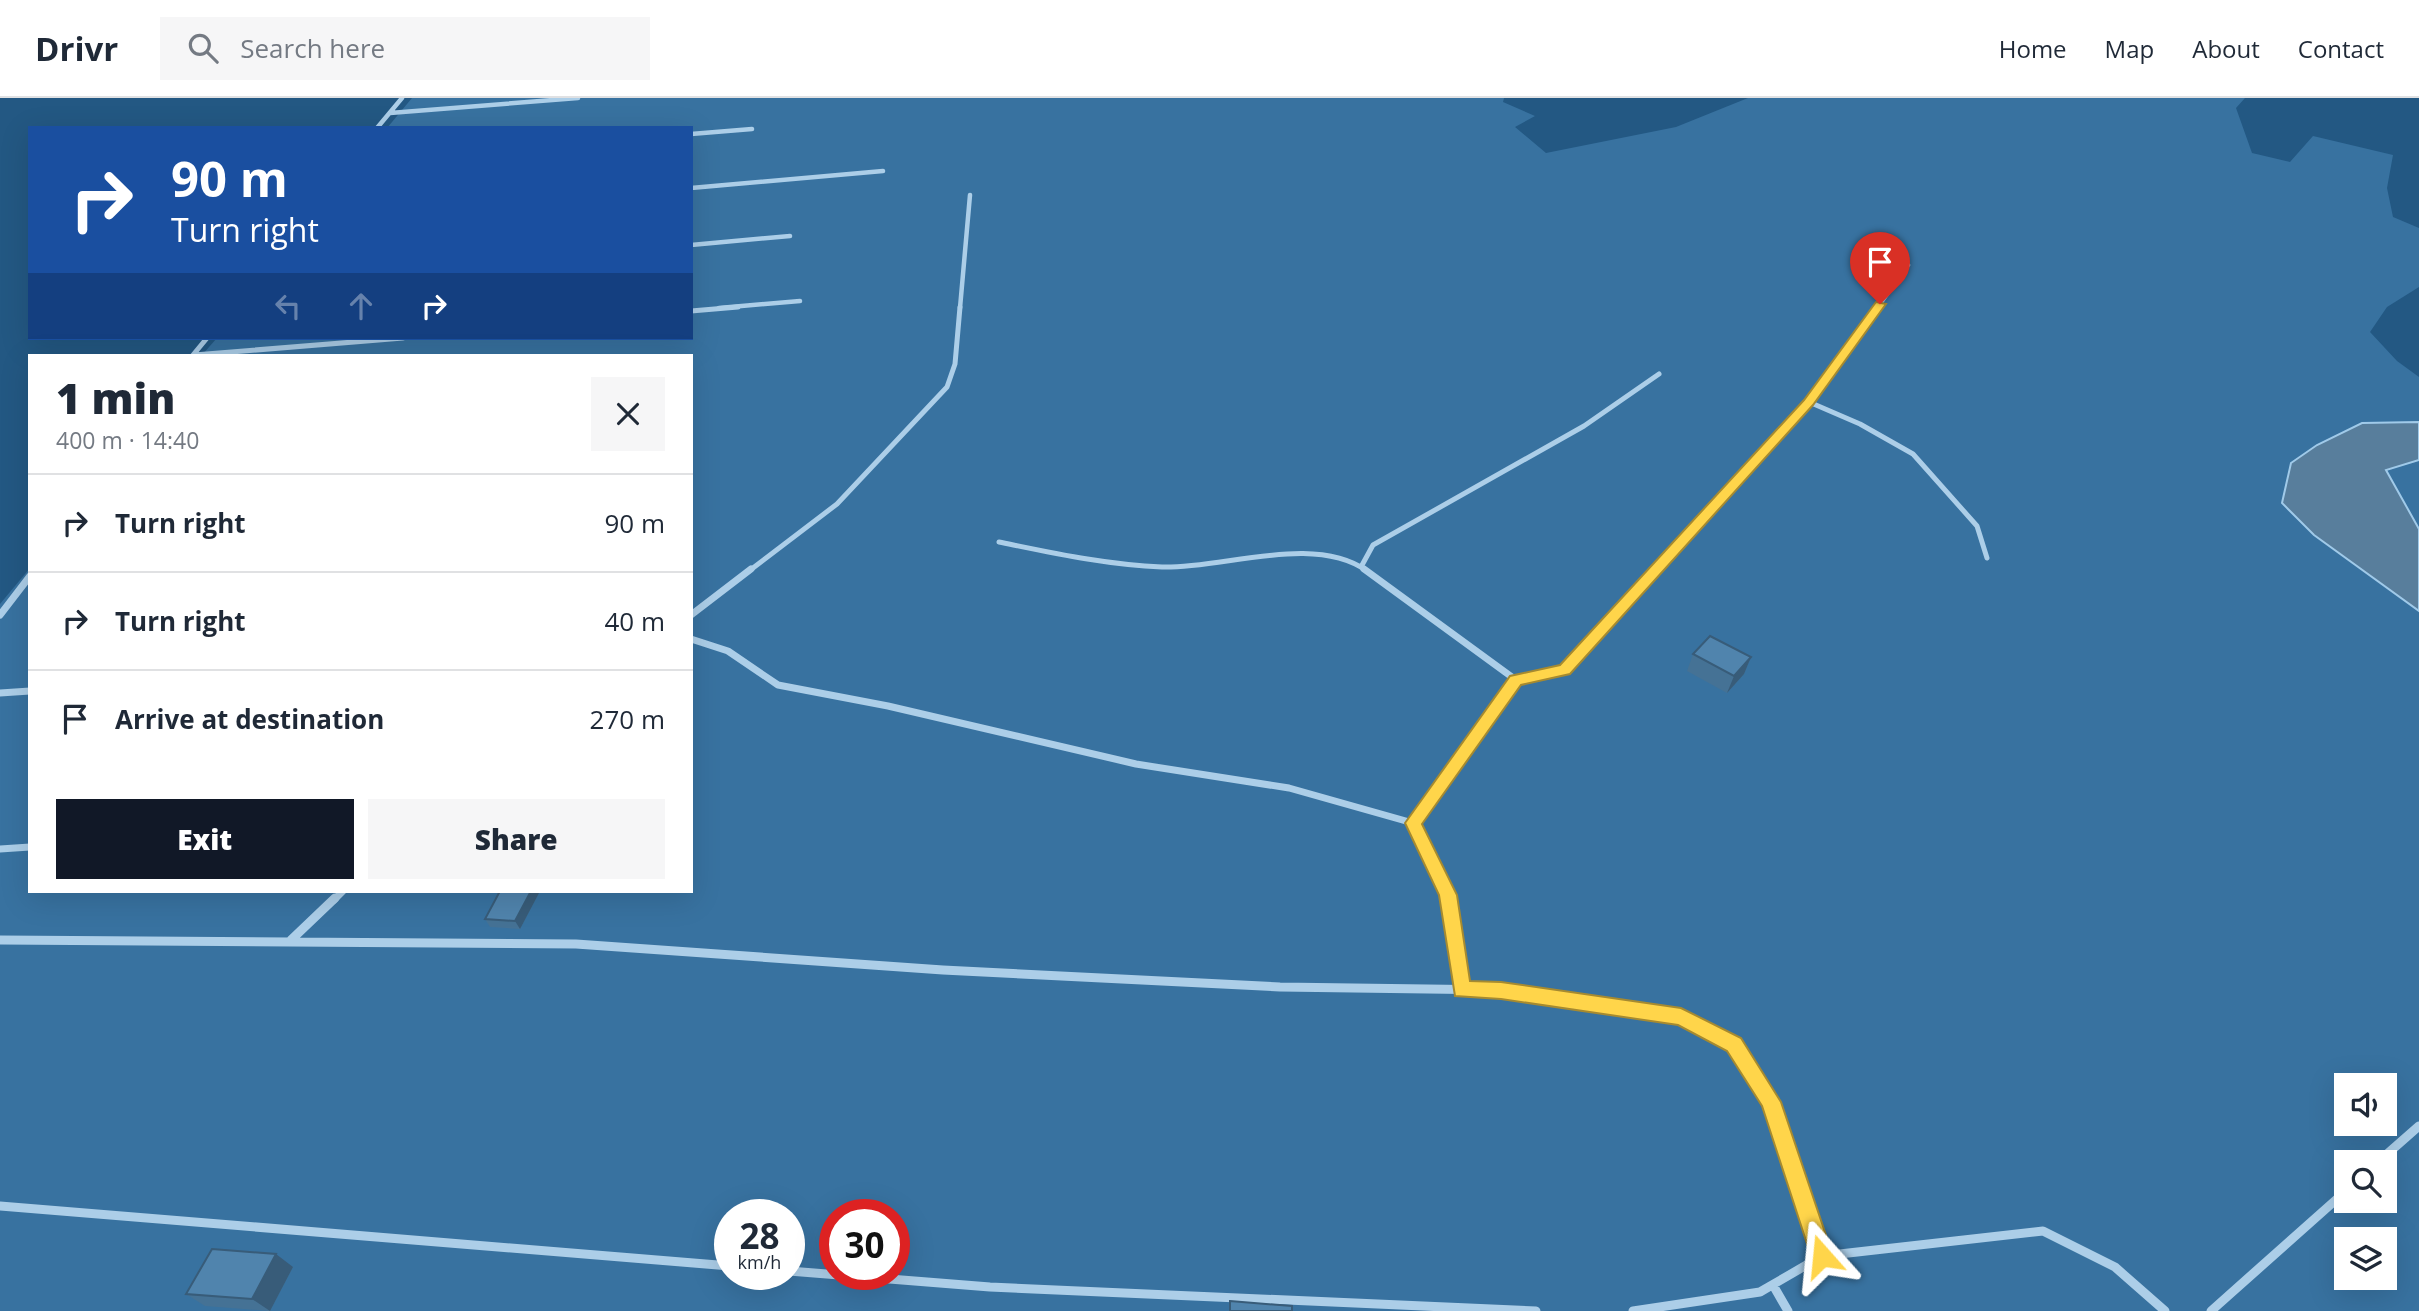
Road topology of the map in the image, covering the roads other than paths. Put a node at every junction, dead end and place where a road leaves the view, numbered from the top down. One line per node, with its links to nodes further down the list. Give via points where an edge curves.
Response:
1 (402, 98): 3 (street)
2 (578, 98): 3 (street)
3 (390, 113): 4 (street)
4 (379, 126)
5 (752, 129): 6 (street)
6 (693, 134)
7 (883, 171): 8 (street)
8 (693, 188)
9 (970, 195): 25 (street, via 955,364 947,387 837,504)
10 (790, 236): 11 (street)
11 (693, 245)
12 (1908, 265): 20 (street)
13 (800, 301): 14 (street)
14 (693, 312)
15 (205, 340): 17 (street)
16 (378, 340): 18 (street)
17 (194, 354)
18 (205, 354)
19 (1660, 374): 23 (street, via 1584,426 1373,545)
20 (1809, 402): 22 (street, via 1913,454 1977,526); 28 (street, via 1565,670)
21 (999, 542): 23 (street, via 1089,560 1168,567 1284,552 1338,556)
22 (1987, 558)
23 (1362, 567): 28 (street)
24 (28, 579): 26 (street)
25 (693, 613)
26 (0, 615)
27 (693, 640): 31 (street, via 728,651 778,685 1136,764 1289,788)
28 (1516, 680): 31 (street)
29 (28, 691): 30 (street)
30 (0, 693)
31 (1413, 823): 37 (street, via 1448,895)
32 (28, 847): 33 (street)
33 (0, 849)
34 (340, 893): 36 (street)
35 (0, 940): 36 (street)
36 (291, 940): 37 (street, via 576,944 997,973 1280,987)
37 (1461, 990): 42 (street, via 1501,990 1681,1017 1734,1045 1770,1102)
38 (2419, 1126): 39 (street)
39 (2392, 1150)
40 (2334, 1202): 50 (street)
41 (0, 1206): 43 (street)
42 (1822, 1256): 45 (street); 49 (street, via 2043,1231 2115,1267)
43 (714, 1265)
44 (805, 1272): 46 (street, via 990,1287)
45 (1773, 1285): 47 (street, via 1760,1292); 48 (street)
46 (1536, 1311)
47 (1633, 1311)
48 (1788, 1311)
49 (2165, 1311)
50 (2211, 1311)

